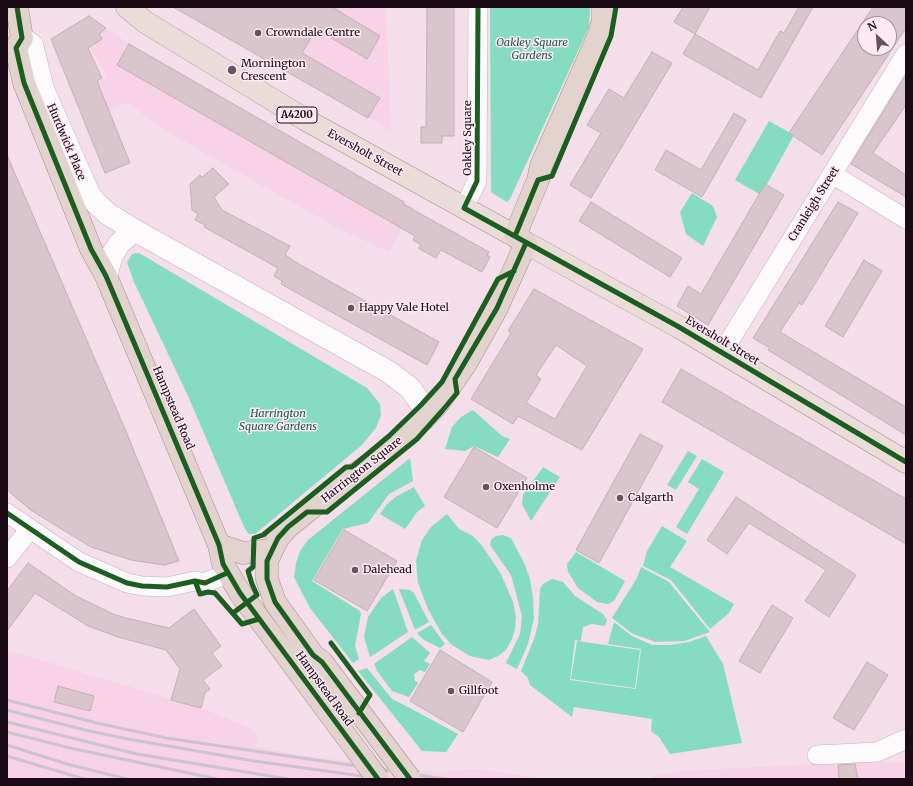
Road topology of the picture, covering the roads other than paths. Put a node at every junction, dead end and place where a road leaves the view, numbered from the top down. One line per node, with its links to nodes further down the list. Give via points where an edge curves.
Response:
1 (127, 7): 9 (main road, Eversholt Street / A4200, via 145,22 300,116)
2 (478, 7): 9 (street, Oakley Square, via 477,181)
3 (603, 7): 12 (highway, via 603,21 598,37 540,166)
4 (17, 11): 5 (highway, Hampstead Road)
5 (22, 38): 7 (highway, Hampstead Road, via 16,48); 11 (street, Hurdwick Place, via 32,45 43,89 89,194 108,214)
6 (906, 54): 8 (street, Cranleigh Street)
7 (14, 68): 13 (highway, Hampstead Road, via 24,83 91,249)
8 (832, 174): 10 (street); 14 (street, Cranleigh Street)
9 (464, 208): 12 (main road, A4200)
10 (906, 219)
11 (134, 230): 13 (street, via 119,244 112,255); 15 (street, via 389,372 410,388 424,408)
12 (520, 240): 14 (main road, Eversholt Street / A4200); 15 (highway, Harrington Square, via 497,308 465,365)
13 (106, 276): 21 (highway, Hampstead Road)
14 (722, 353): 16 (main road, Eversholt Street / A4200)
15 (425, 418): 19 (highway, Harrington Square, via 380,457 342,483 288,528)
16 (906, 462)
17 (7, 513): 18 (street)
18 (30, 529): 20 (street); 21 (street, via 79,562 127,583 156,587 196,581 205,583)
19 (271, 550): 21 (highway, via 243,553); 22 (highway, Harrington Square, via 266,569 271,593 313,655)
20 (7, 558)
21 (223, 561): 25 (highway, Hampstead Road, via 240,593)
22 (322, 662): 26 (highway, Hampstead Road)
23 (906, 739): 24 (street, via 878,752)
24 (817, 755)
25 (372, 771)
26 (405, 773)

